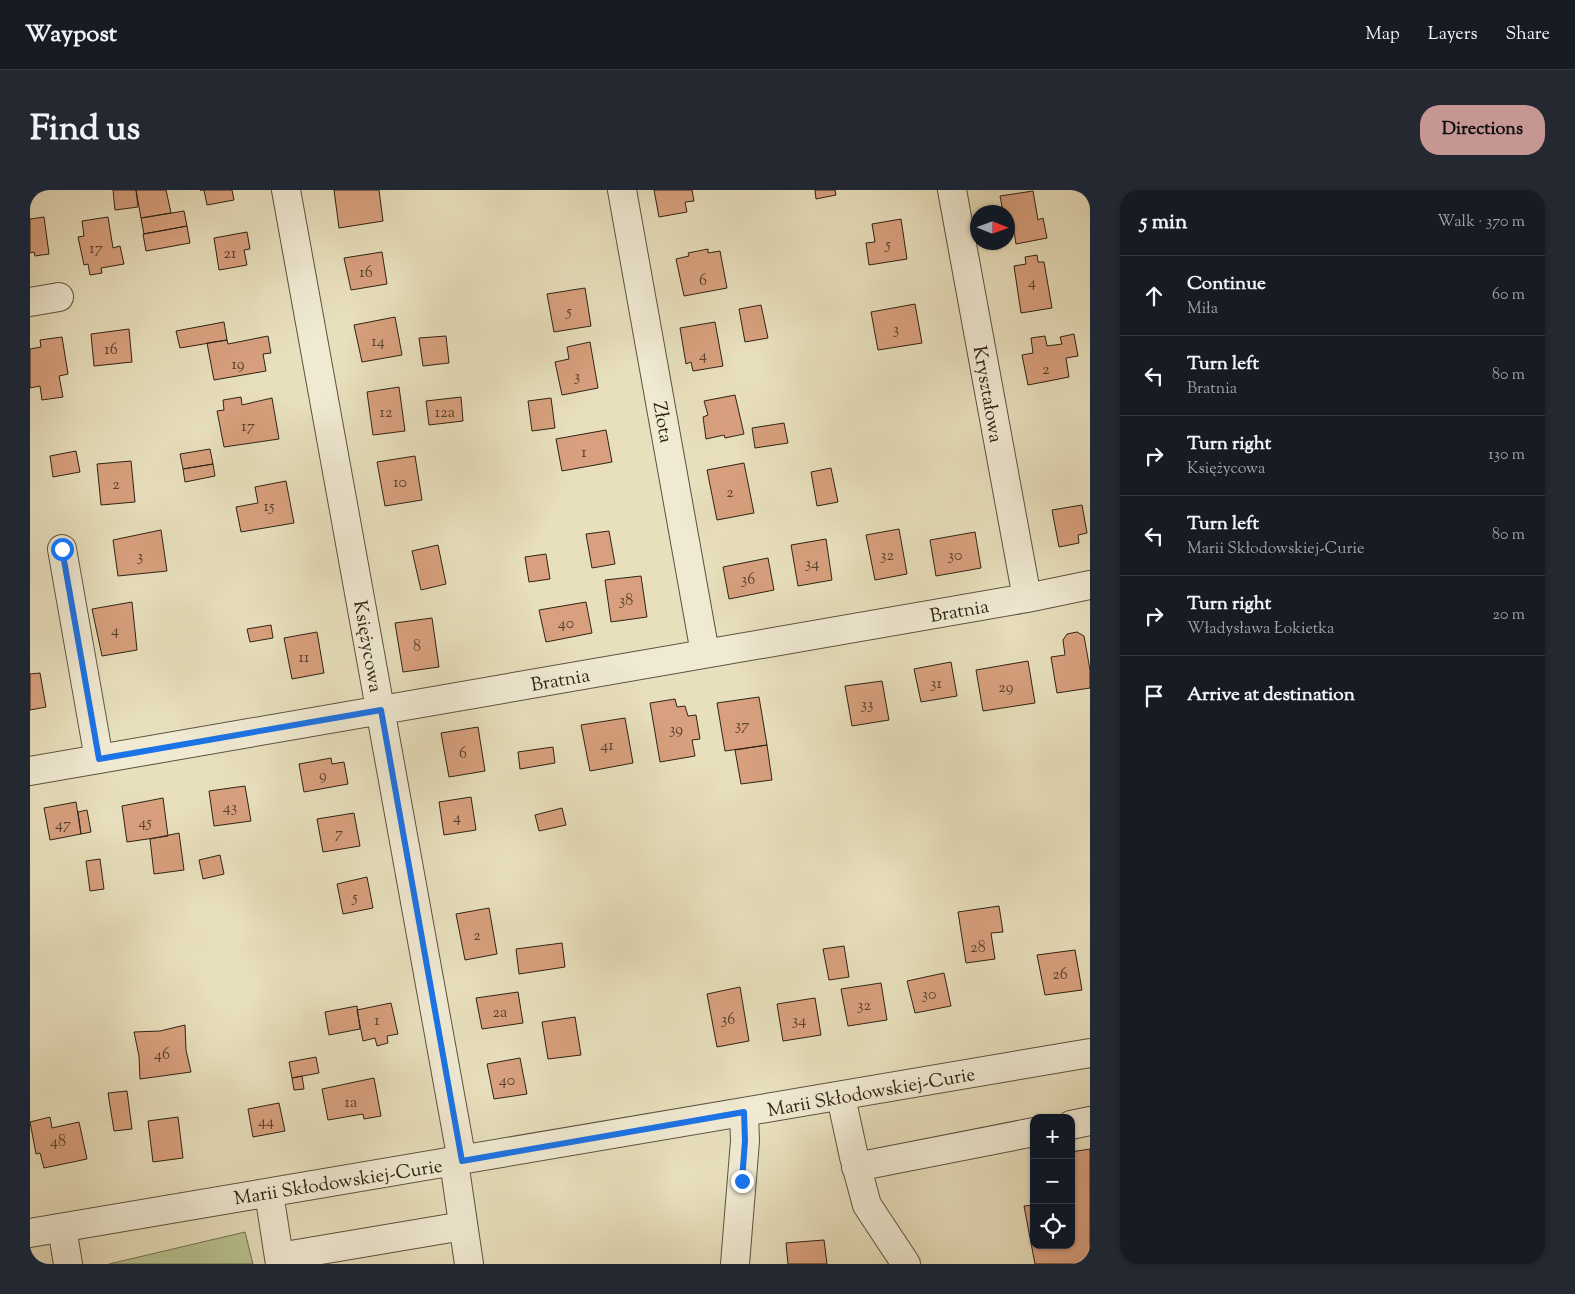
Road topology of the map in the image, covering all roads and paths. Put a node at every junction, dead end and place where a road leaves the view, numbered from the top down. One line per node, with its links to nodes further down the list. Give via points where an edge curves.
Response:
1 (286, 190): 10 (street, Księżycowa)
2 (622, 190): 9 (street, Złota)
3 (952, 190): 8 (street, Kryształowa)
4 (58, 297): 5 (street)
5 (30, 302)
6 (62, 549): 11 (street)
7 (1090, 585): 8 (street, Bratnia)
8 (1027, 598): 9 (street, Bratnia)
9 (705, 653): 10 (street, Bratnia)
10 (381, 710): 11 (street, Bratnia); 19 (street, Księżycowa)
11 (99, 759): 12 (street, Bratnia)
12 (30, 771)
13 (1090, 1053): 14 (street, Marii Skłodowskiej-Curie)
14 (841, 1097): 15 (street, Marii Skłodowskiej-Curie); 20 (street)
15 (744, 1112): 19 (street, Marii Skłodowskiej-Curie); 28 (street, via 745,1141)
16 (1090, 1121): 17 (street)
17 (1075, 1123)
18 (1030, 1133): 20 (street)
19 (458, 1161): 21 (street, Marii Skłodowskiej-Curie); 22 (street, Księżycowa)
20 (856, 1167): 29 (street, via 873,1216)
21 (269, 1193): 23 (street, Marii Skłodowskiej-Curie); 25 (street)
22 (463, 1226): 25 (street); 27 (street, Księżycowa)
23 (62, 1228): 24 (street, Marii Skłodowskiej-Curie); 26 (street)
24 (30, 1233)
25 (279, 1261)
26 (68, 1264)
27 (469, 1264)
28 (735, 1264)
29 (906, 1264)

